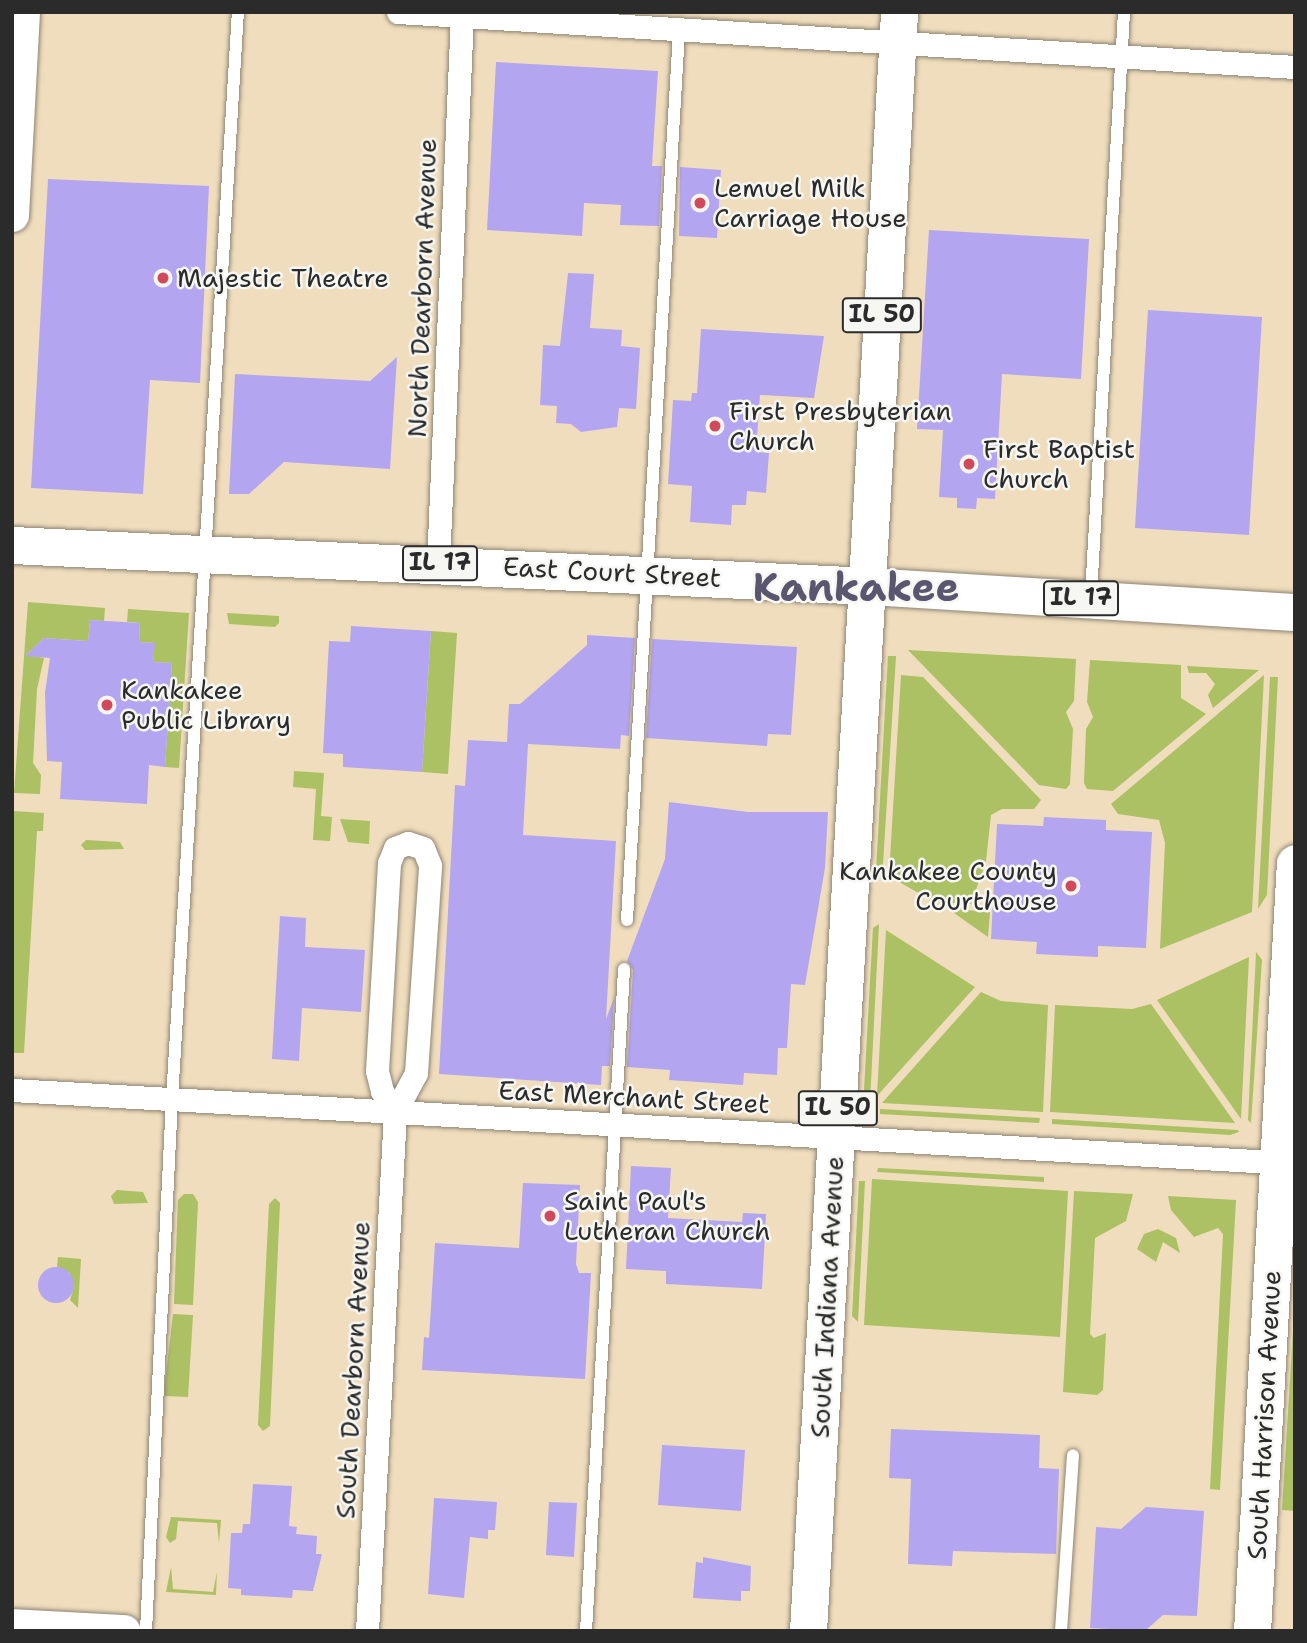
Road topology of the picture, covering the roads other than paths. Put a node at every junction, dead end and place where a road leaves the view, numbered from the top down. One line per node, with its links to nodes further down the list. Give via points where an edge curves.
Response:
1 (23, 12): 11 (street)
2 (238, 12): 14 (lane)
3 (398, 12): 5 (street)
4 (1124, 12): 9 (lane)
5 (462, 16): 6 (street); 15 (street, North Dearborn Avenue)
6 (642, 20): 8 (street)
7 (898, 29): 8 (street); 9 (street); 17 (main road, IL 50)
8 (679, 31): 16 (lane)
9 (1121, 57): 10 (street); 18 (lane)
10 (1295, 67)
11 (13, 175): 12 (street)
12 (12, 215)
13 (12, 545): 14 (main road, East Court Street / IL 17)
14 (205, 553): 15 (main road, East Court Street / IL 17); 24 (lane)
15 (438, 563): 16 (main road, East Court Street / IL 17)
16 (647, 574): 17 (main road, East Court Street / IL 17); 21 (lane)
17 (867, 586): 18 (main road, East Court Street / IL 17); 27 (main road, South Indiana Avenue / IL 50)
18 (1091, 599): 19 (main road, East Court Street / IL 17)
19 (1295, 612)
20 (1295, 863): 28 (main road, South Harrison Avenue)
21 (627, 920)
22 (624, 969): 26 (lane)
23 (12, 1090): 24 (street, East Merchant Street)
24 (172, 1099): 25 (street, East Merchant Street); 32 (lane)
25 (395, 1112): 25 (street, via 416,1073 429,865 423,848 408,843 395,848 389,863 377,1071); 26 (street, East Merchant Street); 33 (street, South Dearborn Avenue)
26 (615, 1125): 27 (street, East Merchant Street); 34 (lane)
27 (836, 1137): 28 (street, East Merchant Street); 35 (main road, South Indiana Avenue / IL 50)
28 (1286, 1163): 37 (main road, South Harrison Avenue)
29 (1073, 1455): 36 (lane)
30 (12, 1625): 31 (street)
31 (124, 1631)
32 (146, 1631)
33 (367, 1631)
34 (586, 1631)
35 (808, 1631)
36 (1061, 1631)
37 (1252, 1631)

